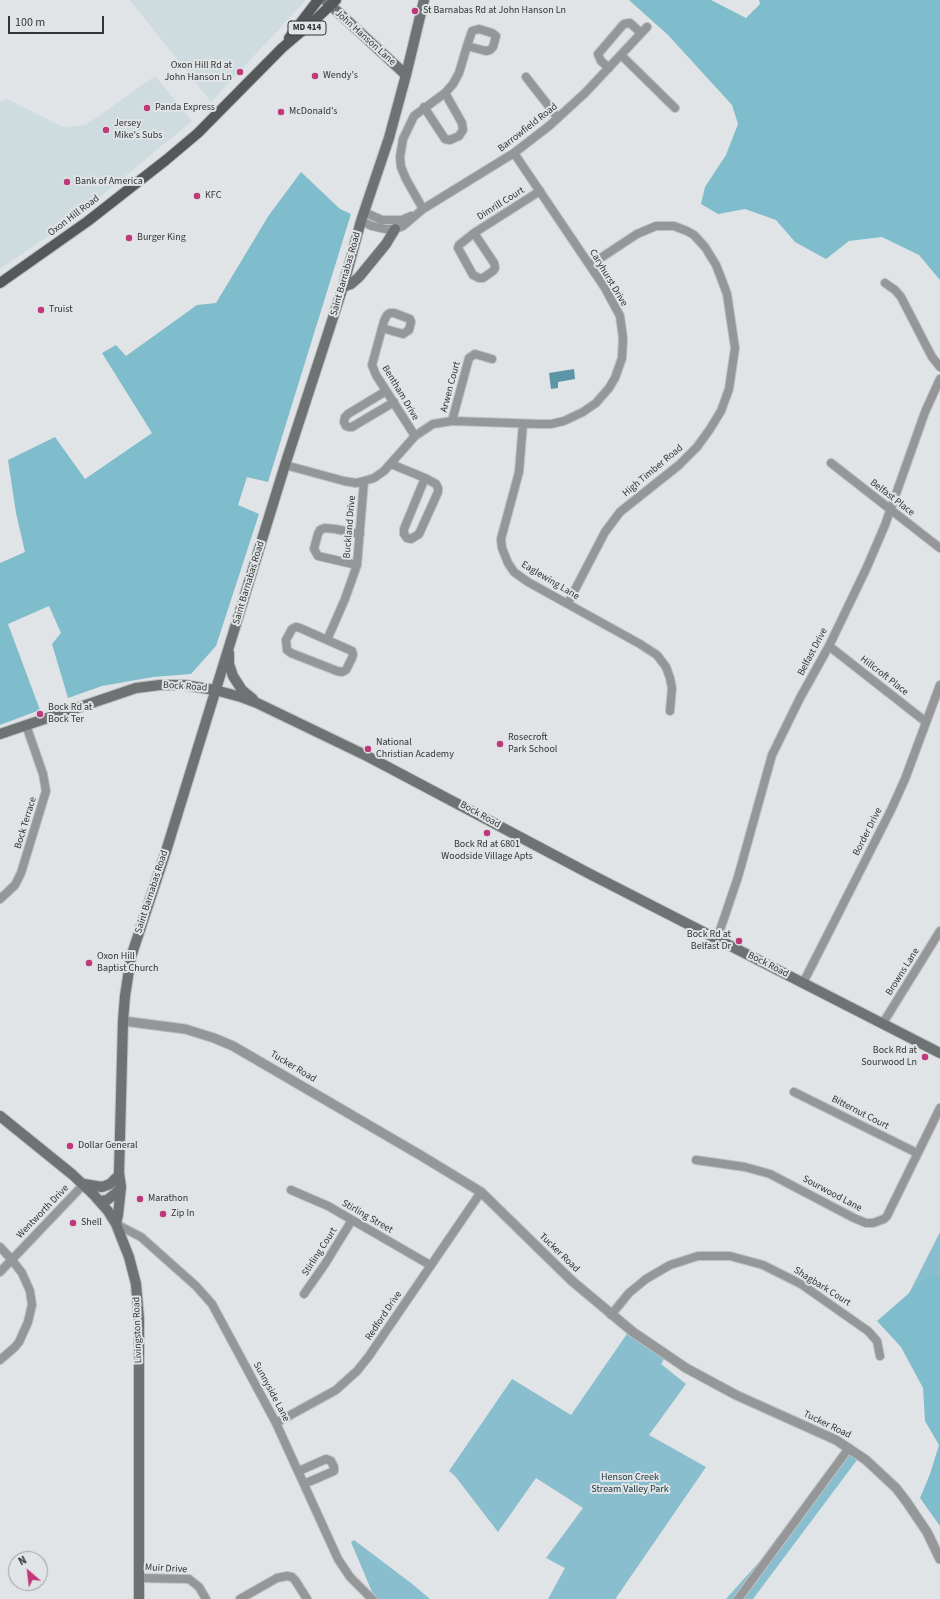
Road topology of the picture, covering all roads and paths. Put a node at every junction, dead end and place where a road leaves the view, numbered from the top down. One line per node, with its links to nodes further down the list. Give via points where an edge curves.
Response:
1 (318, 0): 5 (main road, Oxon Hill Road / MD 414)
2 (424, 0): 8 (main road, Saint Barnabas Road)
3 (331, 2): 5 (main road, Oxon Hill Road / MD 414); 8 (main road, John Hanson Lane)
4 (467, 46): 4 (street, via 486,51 493,47 496,36 476,29 470,33); 10 (street, via 456,79)
5 (282, 48): 22 (main road, Oxon Hill Road / MD 414, via 198,133 166,160 88,221)
6 (621, 55): 7 (street, Barrowfield Road); 7 (street, Barrowfield Road, via 644,30 630,24 622,26 598,54); 12 (street)
7 (609, 68): 13 (street, Barrowfield Road)
8 (406, 75): 18 (main road, Saint Barnabas Road, via 389,138)
9 (526, 77): 13 (street)
10 (445, 93): 11 (street); 11 (street, via 462,123 463,130 459,136 450,140 445,139)
11 (424, 107): 16 (street, via 409,123 403,139 400,162 406,179)
12 (675, 108)
13 (558, 118): 14 (street, Barrowfield Road)
14 (514, 153): 15 (street, Caryhurst Drive); 16 (street, Barrowfield Road)
15 (540, 191): 20 (street, Dimrill Court); 21 (street, Caryhurst Drive)
16 (423, 209): 17 (street, Barrowfield Road)
17 (416, 215): 18 (street, Barrowfield Road, via 402,220); 19 (street, Barrowfield Road, via 408,223)
18 (362, 216): 19 (street, via 378,228); 24 (main road, Saint Barnabas Road)
19 (395, 229): 24 (main road, via 359,277)
20 (474, 233): 20 (street, Dimrill Court, via 458,248 473,275 483,278 495,268)
21 (590, 266): 32 (street, Caryhurst Drive, via 613,301 621,323 623,352 617,374 596,403 572,418 551,424); 43 (street, High Timber Road, via 649,228 668,226 688,231 704,247 720,275 727,294 735,348 729,389 721,411 710,429 679,465 616,517 605,532)
22 (0, 283)
23 (886, 283): 27 (street, via 901,297 932,357)
24 (343, 287): 36 (main road, Saint Barnabas Road)
25 (382, 328): 25 (street, Bentham Drive, via 399,334 406,333 411,322 406,317 392,313 388,314); 29 (street, Bentham Drive, via 372,365)
26 (492, 359): 31 (street, Arwen Court, via 475,354 471,356)
27 (940, 367)
28 (940, 379): 39 (street, Belfast Drive)
29 (386, 391): 30 (street, Bentham Drive); 30 (street, via 348,414 344,422 349,427)
30 (394, 402): 33 (street, Bentham Drive)
31 (452, 421): 32 (street, Caryhurst Drive); 33 (street, Caryhurst Drive, via 433,424)
32 (523, 424): 43 (street, Eaglewing Lane, via 519,472 502,534 502,548 508,563 519,576)
33 (415, 436): 35 (street, Caryhurst Drive)
34 (831, 463): 39 (street, Belfast Place)
35 (391, 464): 37 (street); 38 (street, Caryhurst Drive, via 377,476)
36 (286, 465): 38 (street, via 344,481); 46 (main road, Saint Barnabas Road)
37 (425, 478): 37 (street, via 436,484 438,492 420,534 411,539 407,538 404,529)
38 (364, 482): 40 (street, Buckland Drive)
39 (890, 509): 41 (street, Belfast Place); 45 (street, Belfast Drive, via 867,567)
40 (360, 534): 42 (street, Buckland Drive); 42 (street, via 325,528 320,530 314,549 318,556)
41 (940, 548)
42 (357, 565): 44 (street, Buckland Drive)
43 (568, 603): 50 (street, Eaglewing Lane, via 660,658 672,683)
44 (328, 640): 44 (street, via 352,651 352,658 346,670 338,671 291,653 285,645 290,632 296,627)
45 (829, 646): 51 (street, Hillcroft Place); 56 (street, Belfast Drive, via 772,755 738,877)
46 (228, 648): 48 (main road, Saint Barnabas Road); 49 (main road, via 233,676 242,690)
47 (940, 685): 51 (street, Border Drive)
48 (215, 690): 49 (main road, Bock Road); 52 (main road, Bock Road, via 173,685 136,688); 58 (main road, Saint Barnabas Road, via 131,957)
49 (257, 703): 56 (main road, Bock Road, via 367,756)
50 (670, 711)
51 (926, 722): 57 (street, Border Drive, via 891,810)
52 (26, 725): 53 (main road, Bock Road); 54 (street, Bock Terrace, via 44,774 46,791 21,873 11,889)
53 (0, 734)
54 (0, 899)
55 (940, 931): 59 (street, Browns Lane)
56 (717, 939): 57 (main road, Bock Road)
57 (803, 982): 59 (main road, Bock Road)
58 (124, 1021): 66 (main road, Saint Barnabas Road); 69 (street, Tucker Road, via 185,1029 233,1046)
59 (883, 1023): 60 (main road, Bock Road)
60 (940, 1053)
61 (794, 1092): 64 (street, Bitternut Court)
62 (940, 1108): 64 (street, Sourwood Lane)
63 (0, 1116): 67 (main road, Livingston Road)
64 (917, 1154): 65 (street, Sourwood Lane, via 887,1216 873,1224 858,1220 770,1174 745,1167)
65 (696, 1160)
66 (119, 1180): 67 (main road, via 102,1187); 70 (main road, via 116,1192 107,1200); 72 (main road, Saint Barnabas Road)
67 (84, 1184): 70 (main road, Livingston Road); 74 (street, Wentworth Drive)
68 (291, 1190): 71 (street, Stirling Street, via 323,1203)
69 (481, 1192): 75 (street, Redford Drive); 78 (street, Tucker Road, via 572,1281)
70 (100, 1201): 72 (main road, Livingston Road)
71 (352, 1220): 75 (street, Stirling Street); 77 (street, Stirling Court)
72 (116, 1224): 81 (street, Sunnyside Lane, via 141,1237 196,1286 212,1304); 86 (main road, Livingston Road, via 129,1257 139,1301)
73 (0, 1247): 74 (street)
74 (12, 1260): 76 (street, Wentworth Drive); 80 (street, via 22,1273 30,1291 32,1305 19,1342)
75 (430, 1265): 81 (street, Redford Drive, via 353,1376 336,1390)
76 (0, 1272)
77 (304, 1294)
78 (611, 1314): 79 (street, Shagbark Court, via 629,1293 670,1265 698,1256 730,1256 763,1265 807,1288 868,1331 877,1340); 82 (street, Tucker Road, via 633,1332 692,1371 736,1395)
79 (880, 1356)
80 (0, 1360)
81 (276, 1423): 83 (street, Sunnyside Lane)
82 (849, 1448): 85 (street, Tucker Road, via 896,1488 920,1521); 92 (street)
83 (299, 1471): 84 (street, Sunnyside Lane); 84 (street, via 326,1459 331,1461 334,1467 334,1471)
84 (304, 1484): 91 (street, Sunnyside Lane, via 342,1566 352,1580)
85 (940, 1559)
86 (139, 1578): 87 (main road, Livingston Road); 88 (street, Muir Drive, via 189,1579 199,1587)
87 (139, 1599)
88 (206, 1599)
89 (240, 1599): 90 (street, via 284,1576 295,1580)
90 (307, 1599)
91 (372, 1599)
92 (738, 1599)

